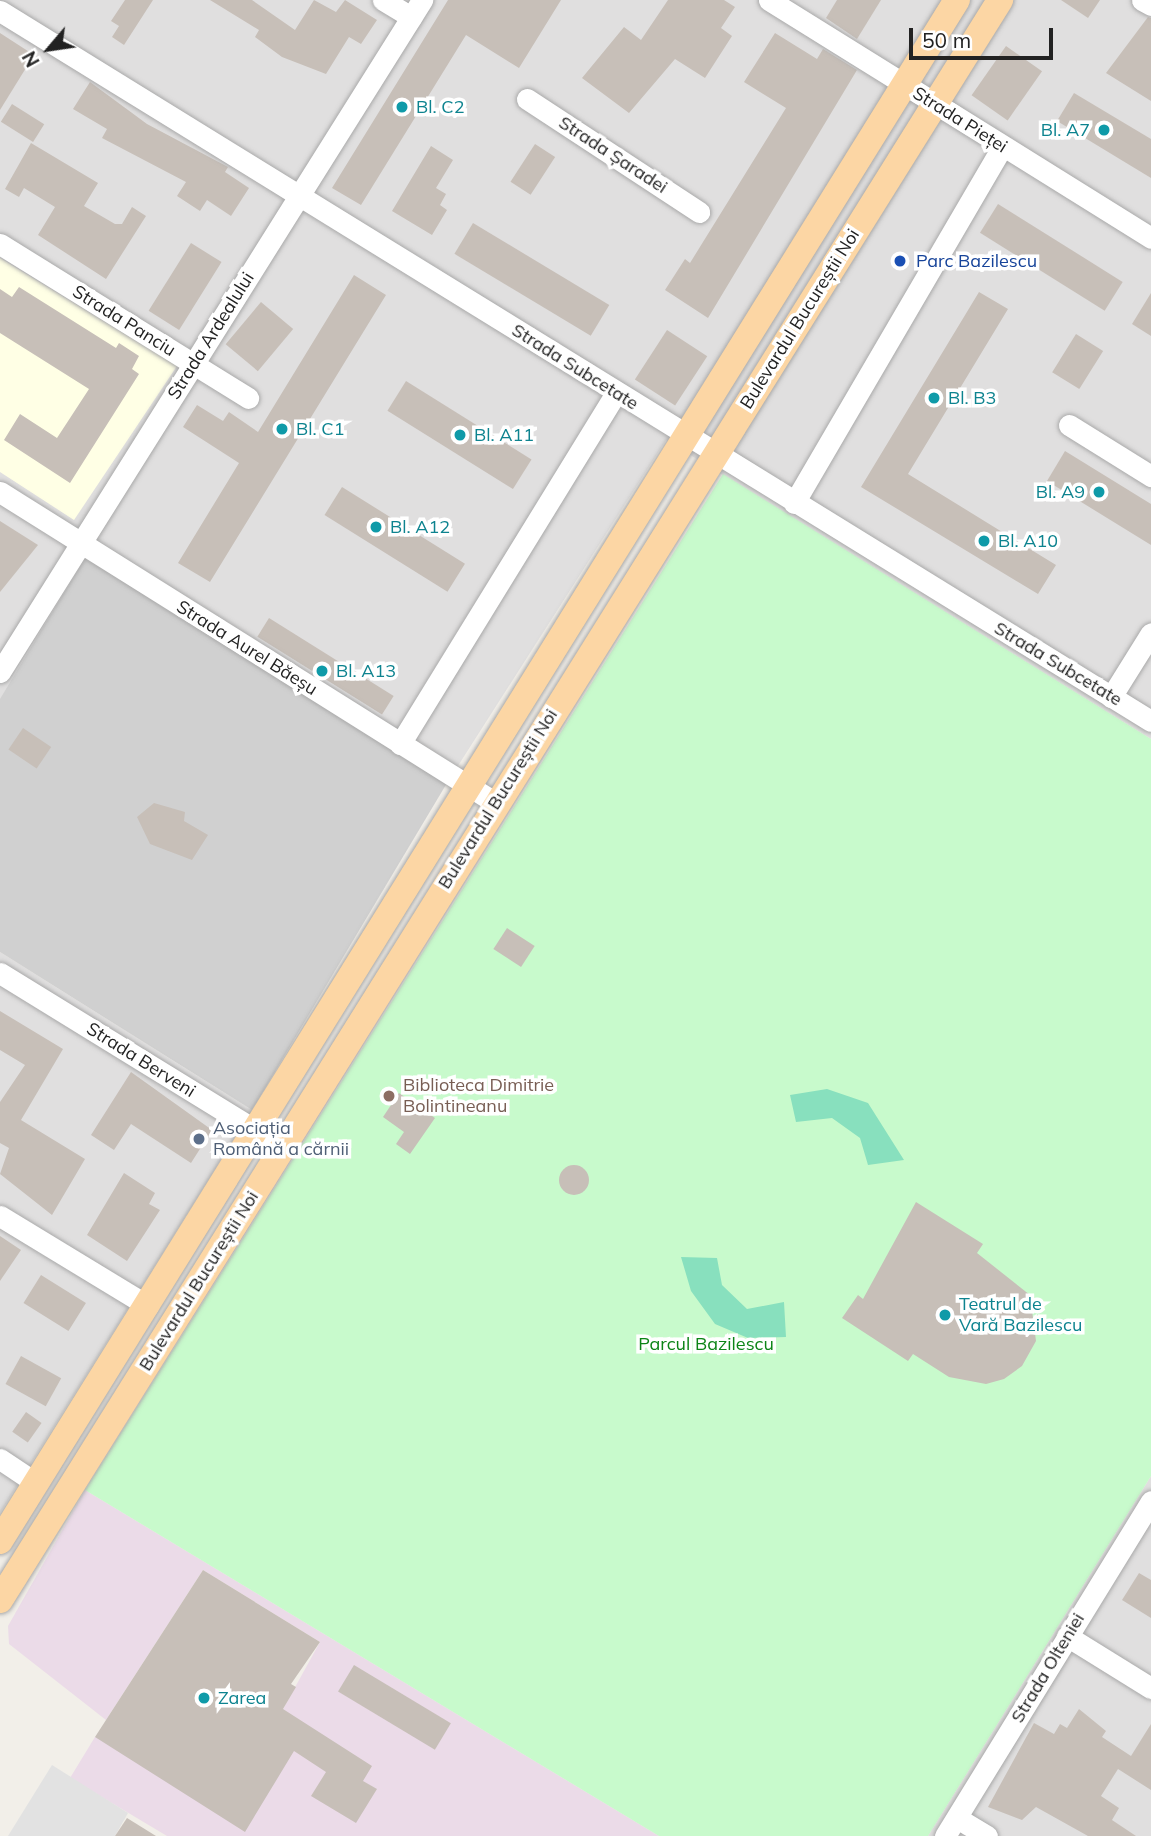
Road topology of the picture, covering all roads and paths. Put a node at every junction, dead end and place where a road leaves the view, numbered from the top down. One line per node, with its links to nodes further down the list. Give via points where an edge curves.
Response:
1 (383, 0): 7 (street)
2 (769, 0): 9 (street, Strada Pieței)
3 (957, 0): 9 (main road, Bulevardul Bucureștii Noi)
4 (1000, 0): 11 (main road, Bulevardul Bucureștii Noi)
5 (1142, 0): 6 (street)
6 (1151, 5)
7 (416, 9): 13 (street, Strada Ardealului)
8 (0, 12): 13 (street, Strada Subcetate)
9 (904, 86): 11 (street, Strada Pieței); 21 (main road, Bulevardul Bucureștii Noi)
10 (527, 99): 14 (street, Strada Șaradei)
11 (936, 105): 12 (street, Strada Pieței); 22 (main road, Bulevardul Bucureștii Noi)
12 (1002, 147): 15 (street, Strada Pieței); 25 (street)
13 (300, 194): 17 (street, Strada Ardealului); 18 (street, Strada Subcetate)
14 (699, 212)
15 (1151, 238)
16 (0, 244): 17 (street, Strada Panciu)
17 (192, 364): 19 (street, Strada Panciu); 26 (street, Strada Ardealului)
18 (616, 393): 21 (street, Strada Subcetate); 31 (street)
19 (248, 398)
20 (1069, 425): 23 (street)
21 (685, 437): 22 (street, Strada Subcetate); 32 (main road, Bulevardul Bucureștii Noi)
22 (715, 454): 25 (street, Strada Subcetate); 33 (main road, Bulevardul Bucureștii Noi)
23 (1151, 476)
24 (0, 492): 26 (street, Strada Aurel Băeșu)
25 (793, 503): 29 (street, Strada Subcetate)
26 (81, 542): 28 (street, Strada Ardealului); 31 (street, Strada Aurel Băeșu)
27 (1151, 633): 29 (street)
28 (0, 671)
29 (1111, 697): 30 (street, Strada Subcetate)
30 (1151, 721)
31 (400, 744): 32 (street, Strada Aurel Băeșu)
32 (468, 787): 33 (street, Strada Aurel Băeșu); 35 (main road, Bulevardul Bucureștii Noi)
33 (496, 803): 36 (main road, Bulevardul Bucureștii Noi)
34 (0, 973): 35 (street, Strada Berveni)
35 (256, 1131): 36 (street, Strada Berveni); 38 (main road, Bulevardul Bucureștii Noi)
36 (283, 1147): 43 (main road, Bulevardul Bucureștii Noi)
37 (0, 1216): 38 (street)
38 (148, 1306): 40 (main road, Bulevardul Bucureștii Noi)
39 (0, 1460): 40 (street)
40 (36, 1483): 42 (main road, Bulevardul Bucureștii Noi)
41 (1151, 1500): 44 (street, Strada Olteniei)
42 (0, 1541)
43 (0, 1600)
44 (1067, 1636): 45 (street); 46 (street, Strada Olteniei)
45 (1151, 1688)
46 (951, 1827): 47 (street)
47 (987, 1836)

